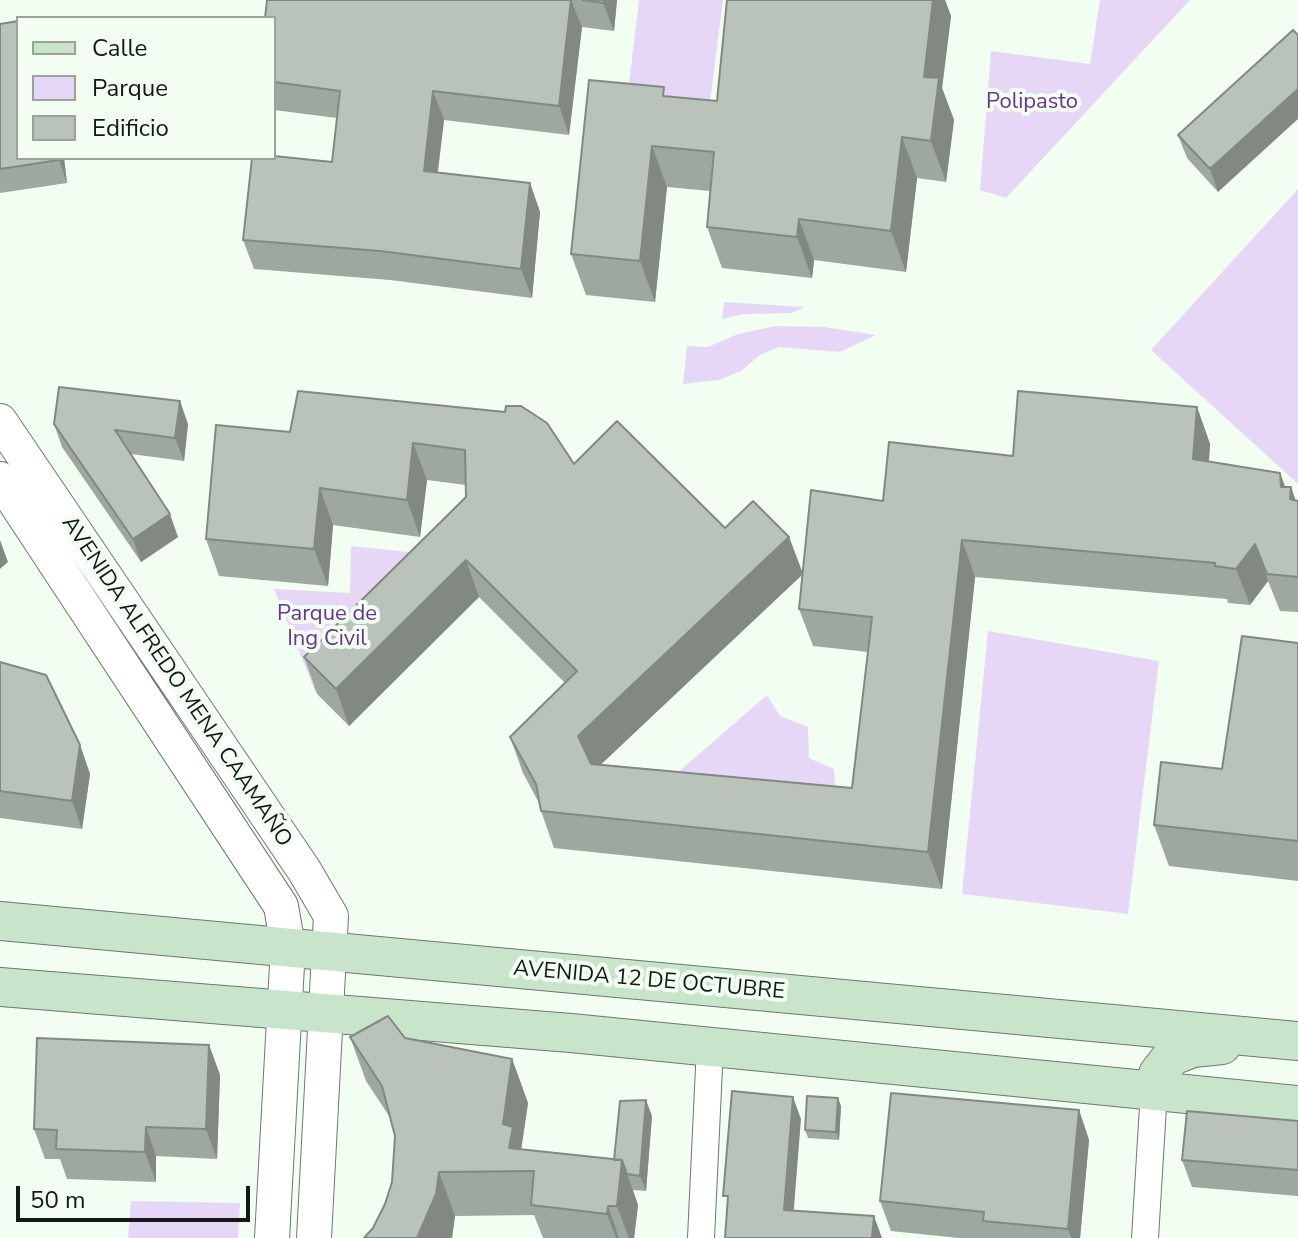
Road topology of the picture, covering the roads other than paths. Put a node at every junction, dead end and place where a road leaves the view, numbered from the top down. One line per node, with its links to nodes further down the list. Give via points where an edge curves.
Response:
1 (0, 421): 5 (street, AVENIDA ALFREDO MENA CAAMAÑO, via 304,870 331,916)
2 (0, 479): 4 (street, AVENIDA ALFREDO MENA CAAMAÑO, via 281,906)
3 (0, 921): 4 (main road, AVENIDA 12 DE OCTUBRE)
4 (288, 947): 5 (main road, AVENIDA 12 DE OCTUBRE); 8 (street, AVENIDA ALFREDO MENA CAAMAÑO)
5 (330, 951): 7 (main road, AVENIDA 12 DE OCTUBRE); 9 (street, AVENIDA ALFREDO MENA CAAMAÑO)
6 (0, 987): 8 (main road)
7 (946, 1009): 10 (main road, AVENIDA 12 DE OCTUBRE); 12 (main road, via 939,1031 920,1047)
8 (282, 1012): 9 (main road); 15 (street, AVENIDA ALFREDO MENA CAAMAÑO)
9 (326, 1014): 11 (main road); 16 (street, AVENIDA ALFREDO MENA CAAMAÑO)
10 (1285, 1040): 13 (main road, via 1178,1053 1161,1068)
11 (710, 1046): 12 (main road); 17 (street)
12 (859, 1062): 13 (main road)
13 (1154, 1090): 14 (main road); 18 (street)
14 (1298, 1105)
15 (272, 1238)
16 (314, 1238)
17 (701, 1238)
18 (1145, 1238)

